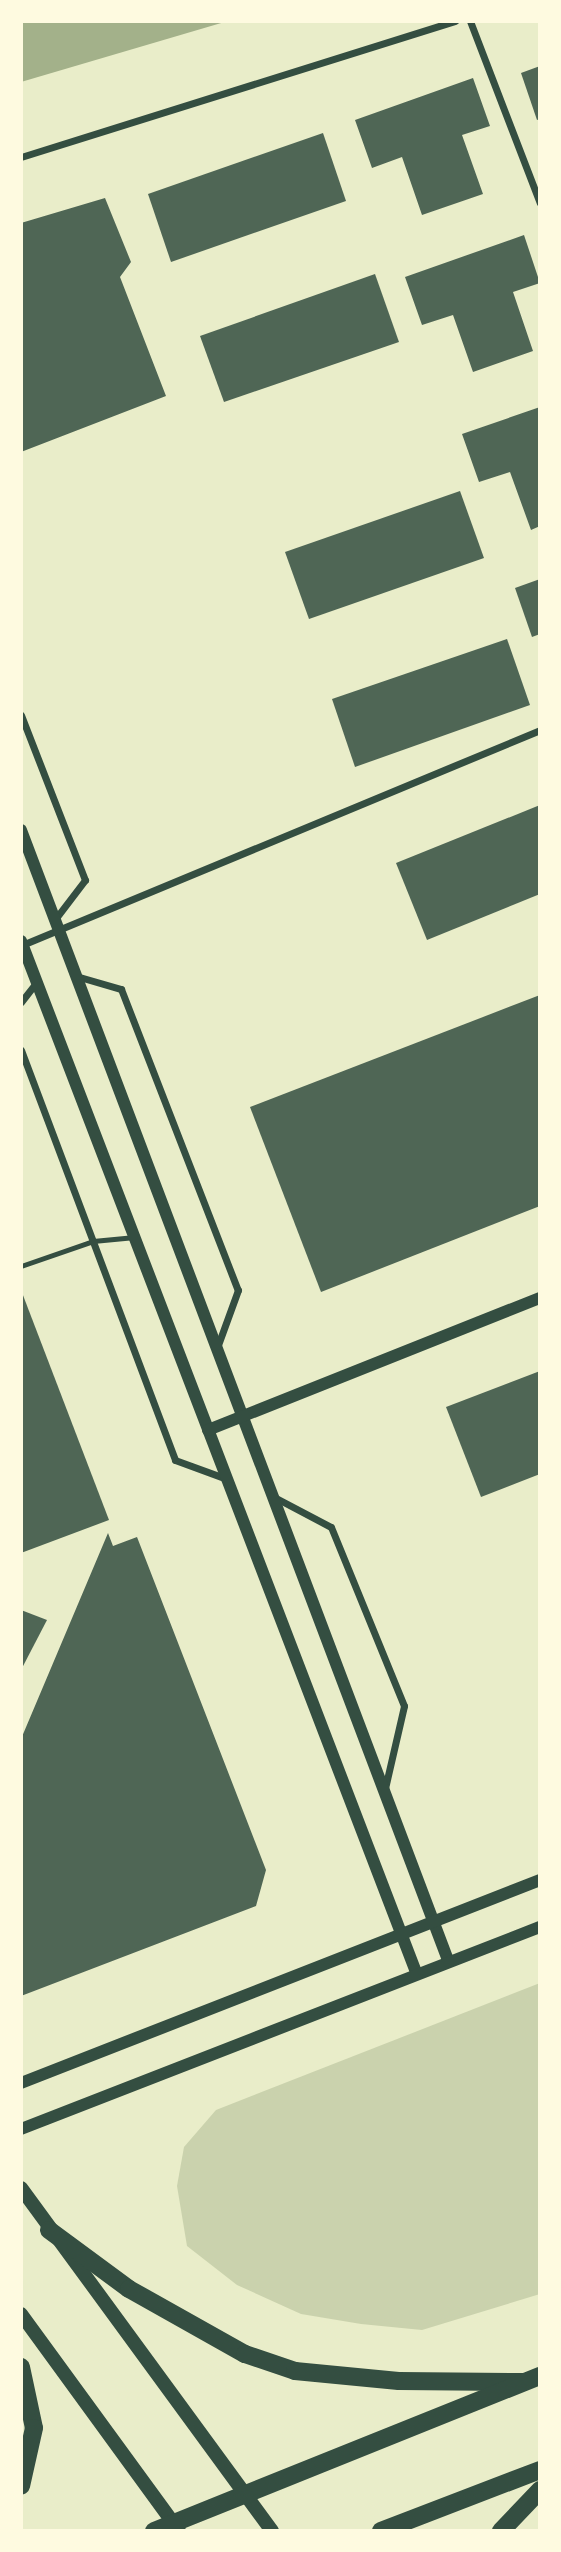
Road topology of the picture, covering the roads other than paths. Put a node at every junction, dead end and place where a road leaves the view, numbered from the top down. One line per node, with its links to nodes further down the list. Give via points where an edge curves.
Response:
1 (455, 21): 3 (street)
2 (470, 21): 4 (street)
3 (21, 157)
4 (540, 203)
5 (21, 715): 8 (street, via 85,880)
6 (540, 730): 8 (street)
7 (21, 830): 8 (street)
8 (57, 924): 9 (street); 10 (street)
9 (21, 944): 11 (street)
10 (76, 976): 18 (street); 18 (street, via 121,989 238,1290)
11 (37, 982): 12 (street); 14 (street)
12 (21, 1002)
13 (21, 1050): 15 (street)
14 (135, 1237): 15 (lane); 20 (street)
15 (93, 1241): 16 (lane); 21 (street, via 175,1460)
16 (21, 1266)
17 (540, 1298): 19 (street)
18 (218, 1345): 19 (street)
19 (243, 1417): 20 (street); 22 (street)
20 (208, 1430): 21 (street)
21 (227, 1479): 27 (street)
22 (272, 1497): 23 (street); 23 (street, via 331,1527 404,1706)
23 (384, 1792): 25 (street)
24 (540, 1880): 25 (street)
25 (433, 1920): 27 (street); 28 (street)
26 (540, 1927): 28 (street)
27 (401, 1933): 29 (street); 30 (street)
28 (448, 1960): 29 (street)
29 (416, 1972): 31 (street)
30 (21, 2083)
31 (21, 2129)
32 (21, 2188): 33 (main road)
33 (48, 2230): 37 (main road, via 129,2288 244,2354 295,2371 398,2381); 40 (main road)
34 (21, 2315): 42 (main road)
35 (21, 2367): 39 (main road, via 34,2428)
36 (540, 2376): 37 (main road)
37 (523, 2382): 40 (main road)
38 (540, 2470): 45 (main road)
39 (21, 2486)
40 (244, 2490): 42 (main road); 44 (main road)
41 (540, 2490): 46 (main road)
42 (176, 2526): 43 (main road)
43 (154, 2531)
44 (272, 2531)
45 (381, 2531)
46 (501, 2531)

